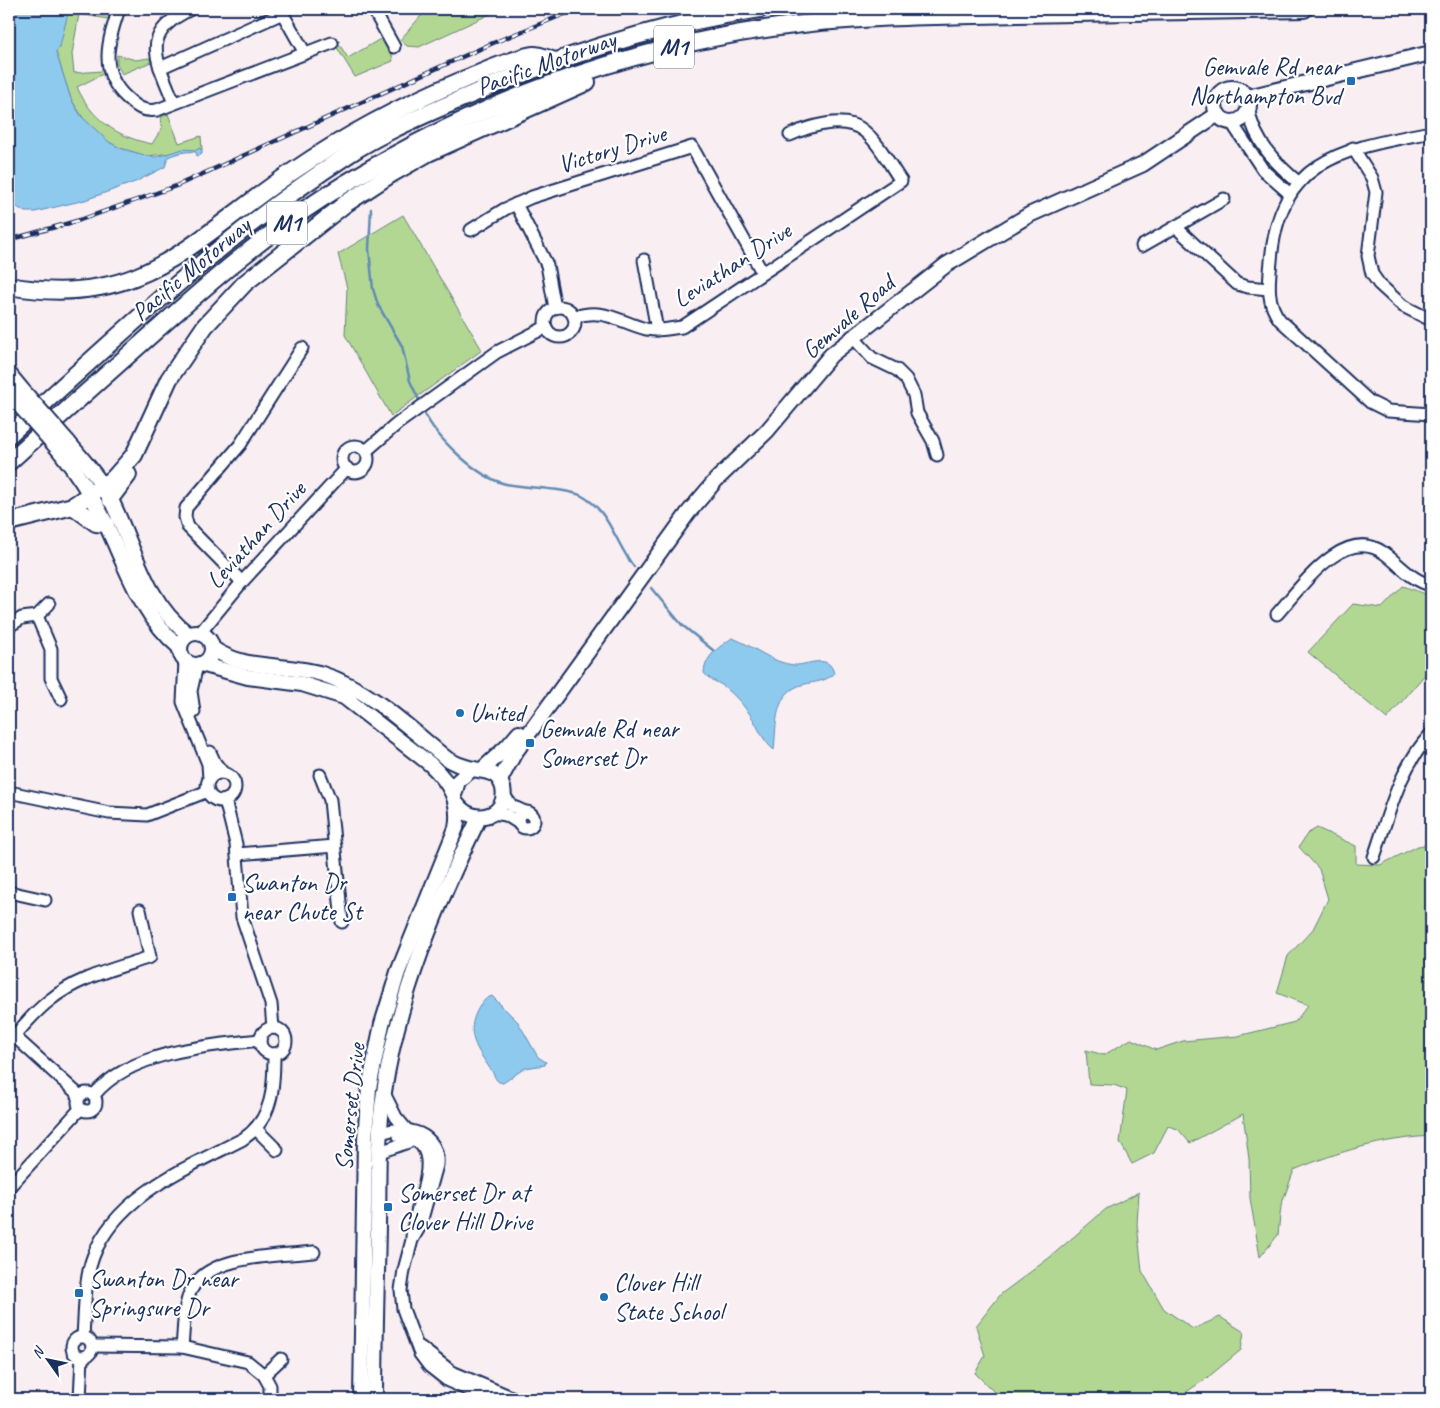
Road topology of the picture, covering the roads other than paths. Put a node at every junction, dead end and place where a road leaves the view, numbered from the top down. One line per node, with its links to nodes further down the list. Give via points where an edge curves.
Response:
1 (119, 9): 15 (street, via 107,52 112,80 124,96 142,110 157,110)
2 (191, 9): 13 (street, via 173,18 161,30 156,48)
3 (374, 9): 8 (street)
4 (760, 9): 11 (highway, Pacific Motorway / M1, via 651,31)
5 (1304, 9): 12 (highway, Pacific Motorway / M1, via 854,19 733,34)
6 (281, 11): 9 (street); 13 (street)
7 (332, 43): 9 (street)
8 (394, 47)
9 (305, 53): 15 (street)
10 (1431, 53): 14 (main road)
11 (555, 61): 31 (highway, via 534,55 482,72 352,134 263,192 184,253 149,272 112,285 75,292 44,292); 43 (highway, Pacific Motorway / M1, via 392,129 349,154 231,238)
12 (615, 62): 46 (highway, Pacific Motorway / M1, via 530,91 453,125 320,199 214,280); 48 (highway, via 598,78 428,153 390,174 345,204 246,283 220,308 177,365 150,422 150,440 142,455)
13 (160, 68): 15 (street)
14 (1248, 97): 16 (main road); 17 (main road, via 1237,88 1225,90 1217,97)
15 (174, 103)
16 (1248, 112): 18 (main road, via 1241,120); 22 (street, via 1251,124 1272,159)
17 (1218, 114): 18 (main road); 38 (main road, Gemvale Road, via 1143,164 1029,215 966,252)
18 (1232, 122): 23 (street, via 1263,170)
19 (1431, 132): 21 (street)
20 (790, 135): 30 (street, Leviathan Drive, via 822,124 858,127 870,136 901,181)
21 (1354, 148): 22 (street, via 1328,158); 35 (street, via 1372,178 1376,192 1368,256 1372,274 1403,306)
22 (1299, 183): 23 (street)
23 (1290, 194): 32 (street, via 1276,226)
24 (1224, 199): 26 (street)
25 (516, 204): 27 (street); 30 (street, Victory Drive, via 692,148); 33 (street, via 547,265)
26 (1177, 226): 28 (street); 32 (street, via 1237,284 1248,288)
27 (471, 230)
28 (1142, 246)
29 (644, 260): 37 (street)
30 (762, 272): 37 (street, Leviathan Drive, via 682,327)
31 (9, 286)
32 (1269, 288): 42 (street, via 1271,304 1280,320 1370,402 1388,412)
33 (555, 308): 34 (street, via 567,309); 36 (street, via 547,315)
34 (574, 317): 36 (street, via 574,326 567,335 556,336); 37 (street, Leviathan Drive, via 603,314 646,330)
35 (1431, 320)
36 (546, 327): 44 (street, via 497,352 397,424)
37 (657, 330)
38 (852, 336): 45 (street, via 872,358 897,370 906,379 914,395 916,414 933,441); 61 (main road, Gemvale Road, via 831,355 767,431 705,492)
39 (302, 348): 52 (street, via 240,445 186,508 188,527)
40 (9, 374): 41 (main road)
41 (15, 395): 48 (main road, bridge, via 63,446)
42 (1431, 414)
43 (9, 435)
44 (366, 451): 47 (street, via 368,461 364,468 357,472); 47 (street, via 356,446 347,449 342,457)
45 (937, 454)
46 (9, 462)
47 (347, 468): 52 (street, Leviathan Drive)
48 (101, 494): 49 (highway); 51 (main road); 58 (main road, via 154,596 178,626)
49 (73, 506): 50 (highway); 51 (highway, via 96,523)
50 (9, 522)
51 (106, 524): 60 (main road, via 142,605)
52 (242, 582): 58 (street, Leviathan Drive)
53 (1431, 585): 55 (street, via 1417,580 1380,551 1355,546 1334,554)
54 (49, 604): 56 (street)
55 (1277, 614)
56 (37, 616): 57 (street, via 22,618); 62 (street, via 51,649 50,678)
57 (9, 626)
58 (194, 633): 59 (main road, via 209,639); 60 (main road, via 182,640)
59 (212, 648): 60 (main road, via 210,657); 64 (main road, via 232,659 336,679 376,702 447,759)
60 (191, 659): 65 (street, via 191,703 215,763); 67 (street, via 183,702 208,764); 71 (main road, via 248,677 302,684 344,698 430,764 442,775)
61 (571, 675): 64 (main road, Gemvale Road, via 507,747); 68 (main road, Gemvale Road, via 511,759)
62 (61, 699)
63 (1431, 734): 77 (street, via 1404,773)
64 (477, 769): 68 (main road, via 490,771); 71 (main road, Somerset Drive, via 458,781)
65 (223, 773): 67 (street); 72 (street, via 235,786 232,795)
66 (320, 775): 75 (street, via 330,800)
67 (209, 779): 70 (street)
68 (502, 787): 73 (main road, via 498,808); 73 (street, via 512,806 533,816 519,816 519,823 506,815)
69 (9, 792): 70 (street, via 109,813 147,815)
70 (208, 792): 72 (street, via 215,799)
71 (456, 799): 74 (main road, via 466,814); 92 (main road, Somerset Drive, via 456,828 387,1006 370,1082)
72 (225, 800): 76 (street)
73 (493, 813): 74 (main road)
74 (479, 818): 86 (main road, Somerset Drive, via 414,974 397,1028)
75 (335, 846): 76 (street); 81 (street)
76 (237, 854): 82 (street, via 242,917 271,1004)
77 (1374, 857)
78 (9, 892): 79 (street)
79 (45, 900)
80 (140, 910): 83 (street, via 150,957 67,988 43,1006)
81 (342, 922)
82 (272, 1028): 84 (street, via 264,1031); 85 (street, via 284,1033 286,1041 282,1051)
83 (11, 1039): 88 (street)
84 (260, 1040): 85 (street, via 262,1050); 87 (street, via 197,1047 142,1064 115,1075)
85 (274, 1054): 90 (street, via 270,1104)
86 (384, 1093): 91 (street); 93 (main road, Somerset Drive)
87 (94, 1095): 88 (street, via 86,1092); 89 (street, via 94,1108 89,1111)
88 (80, 1096): 89 (street)
89 (80, 1108): 97 (street)
90 (256, 1129): 95 (street); 100 (street, via 153,1186 115,1222 92,1258)
91 (407, 1130): 93 (street, via 390,1129); 98 (street, via 418,1132 430,1140 438,1161 420,1226)
92 (365, 1132): 93 (street); 109 (main road, Somerset Drive)
93 (380, 1133): 94 (street); 96 (main road, Somerset Drive)
94 (415, 1140): 96 (street); 98 (street, via 426,1152 428,1162 412,1223)
95 (278, 1150)
96 (380, 1152): 110 (main road, Somerset Drive)
97 (9, 1187)
98 (412, 1240): 101 (street, via 404,1270 402,1299)
99 (314, 1252): 103 (street, via 221,1264 207,1271 195,1284 188,1300)
100 (83, 1336): 102 (street, via 90,1340); 104 (street, via 75,1339 72,1347 76,1355)
101 (416, 1344): 111 (street, via 437,1374); 112 (street, via 452,1372)
102 (92, 1346): 103 (street); 104 (street, via 88,1355)
103 (182, 1347): 106 (street, via 248,1362)
104 (82, 1357): 107 (street)
105 (281, 1359): 106 (street)
106 (264, 1374): 108 (street, via 270,1386)
107 (80, 1399)
108 (270, 1399)
109 (361, 1399)
110 (375, 1399)
111 (489, 1399)
112 (516, 1399)

